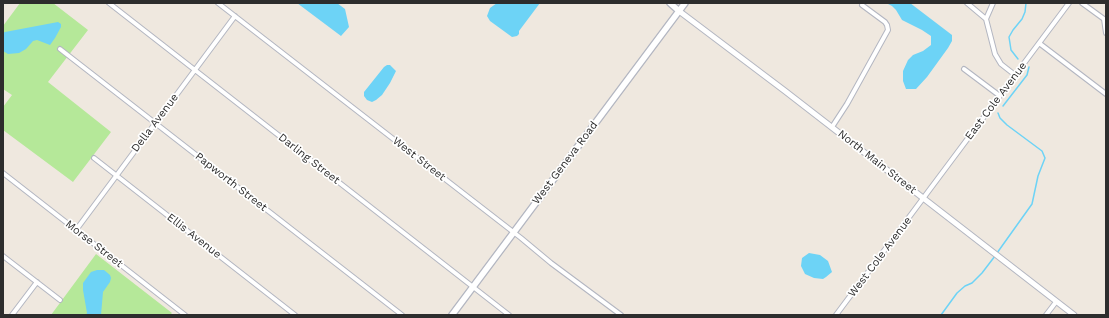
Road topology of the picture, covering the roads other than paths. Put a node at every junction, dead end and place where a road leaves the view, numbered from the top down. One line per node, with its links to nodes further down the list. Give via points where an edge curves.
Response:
1 (108, 3): 17 (street, Darling Street)
2 (218, 3): 11 (street, West Street)
3 (670, 3): 10 (main road)
4 (685, 3): 10 (main road, West Geneva Road)
5 (966, 3): 12 (street)
6 (993, 3): 12 (street)
7 (1069, 3): 14 (street, East Cole Avenue)
8 (1082, 3): 13 (street, via 1104,19)
9 (862, 5): 22 (street, via 885,22 888,30)
10 (679, 11): 22 (street, North Main Street); 28 (main road, West Geneva Road)
11 (235, 16): 17 (street, Della Avenue); 28 (street, West Street)
12 (986, 19): 18 (street, via 996,57)
13 (1106, 33)
14 (1039, 43): 18 (street, East Cole Avenue); 19 (street)
15 (60, 49): 21 (street, Papworth Street)
16 (964, 69): 20 (street)
17 (195, 70): 21 (street, Della Avenue); 31 (street, Darling Street)
18 (1015, 75): 20 (street, East Cole Avenue)
19 (1106, 94)
20 (1000, 96): 26 (street, East Cole Avenue)
21 (155, 123): 25 (street, Della Avenue); 37 (street, Papworth Street)
22 (832, 127): 26 (street, North Main Street)
23 (94, 158): 25 (street, Ellis Avenue)
24 (3, 173): 27 (street, Morse Street)
25 (116, 175): 27 (street, Della Avenue); 36 (street, Ellis Avenue)
26 (923, 198): 33 (street, North Main Street); 41 (street, West Cole Avenue)
27 (76, 230): 35 (street, Morse Street)
28 (513, 232): 31 (main road, West Geneva Road); 40 (street, West Street)
29 (3, 256): 30 (street)
30 (36, 282): 32 (street); 34 (street)
31 (473, 287): 38 (main road, West Geneva Road); 39 (street, Darling Street)
32 (60, 300)
33 (1056, 302): 42 (street); 43 (street, North Main Street)
34 (12, 315)
35 (185, 315)
36 (294, 315)
37 (402, 315)
38 (452, 315)
39 (510, 315)
40 (621, 315)
41 (836, 315)
42 (1046, 315)
43 (1074, 315)

